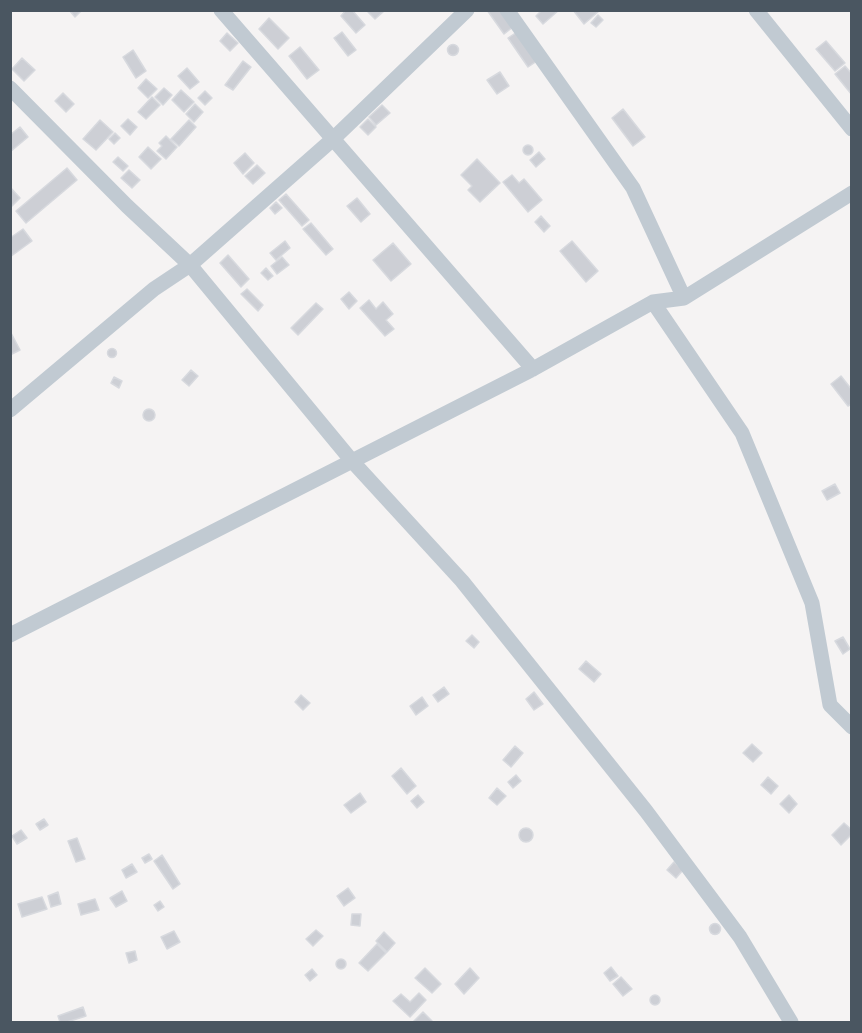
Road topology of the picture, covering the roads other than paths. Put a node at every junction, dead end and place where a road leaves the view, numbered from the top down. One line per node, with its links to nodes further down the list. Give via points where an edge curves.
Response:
1 (221, 10): 7 (street)
2 (467, 10): 7 (street)
3 (507, 10): 10 (street, via 633,188)
4 (756, 10): 6 (street)
5 (10, 88): 9 (street)
6 (852, 129)
7 (333, 139): 9 (street); 12 (street)
8 (852, 193): 10 (street)
9 (190, 265): 13 (street, via 154,289); 14 (street)
10 (684, 298): 11 (street)
11 (653, 302): 12 (street); 16 (street, via 742,433 812,603 830,705)
12 (532, 369): 14 (street)
13 (10, 411)
14 (352, 461): 15 (street); 17 (street, via 462,581 646,811 740,938)
15 (10, 635)
16 (852, 727)
17 (791, 1023)

